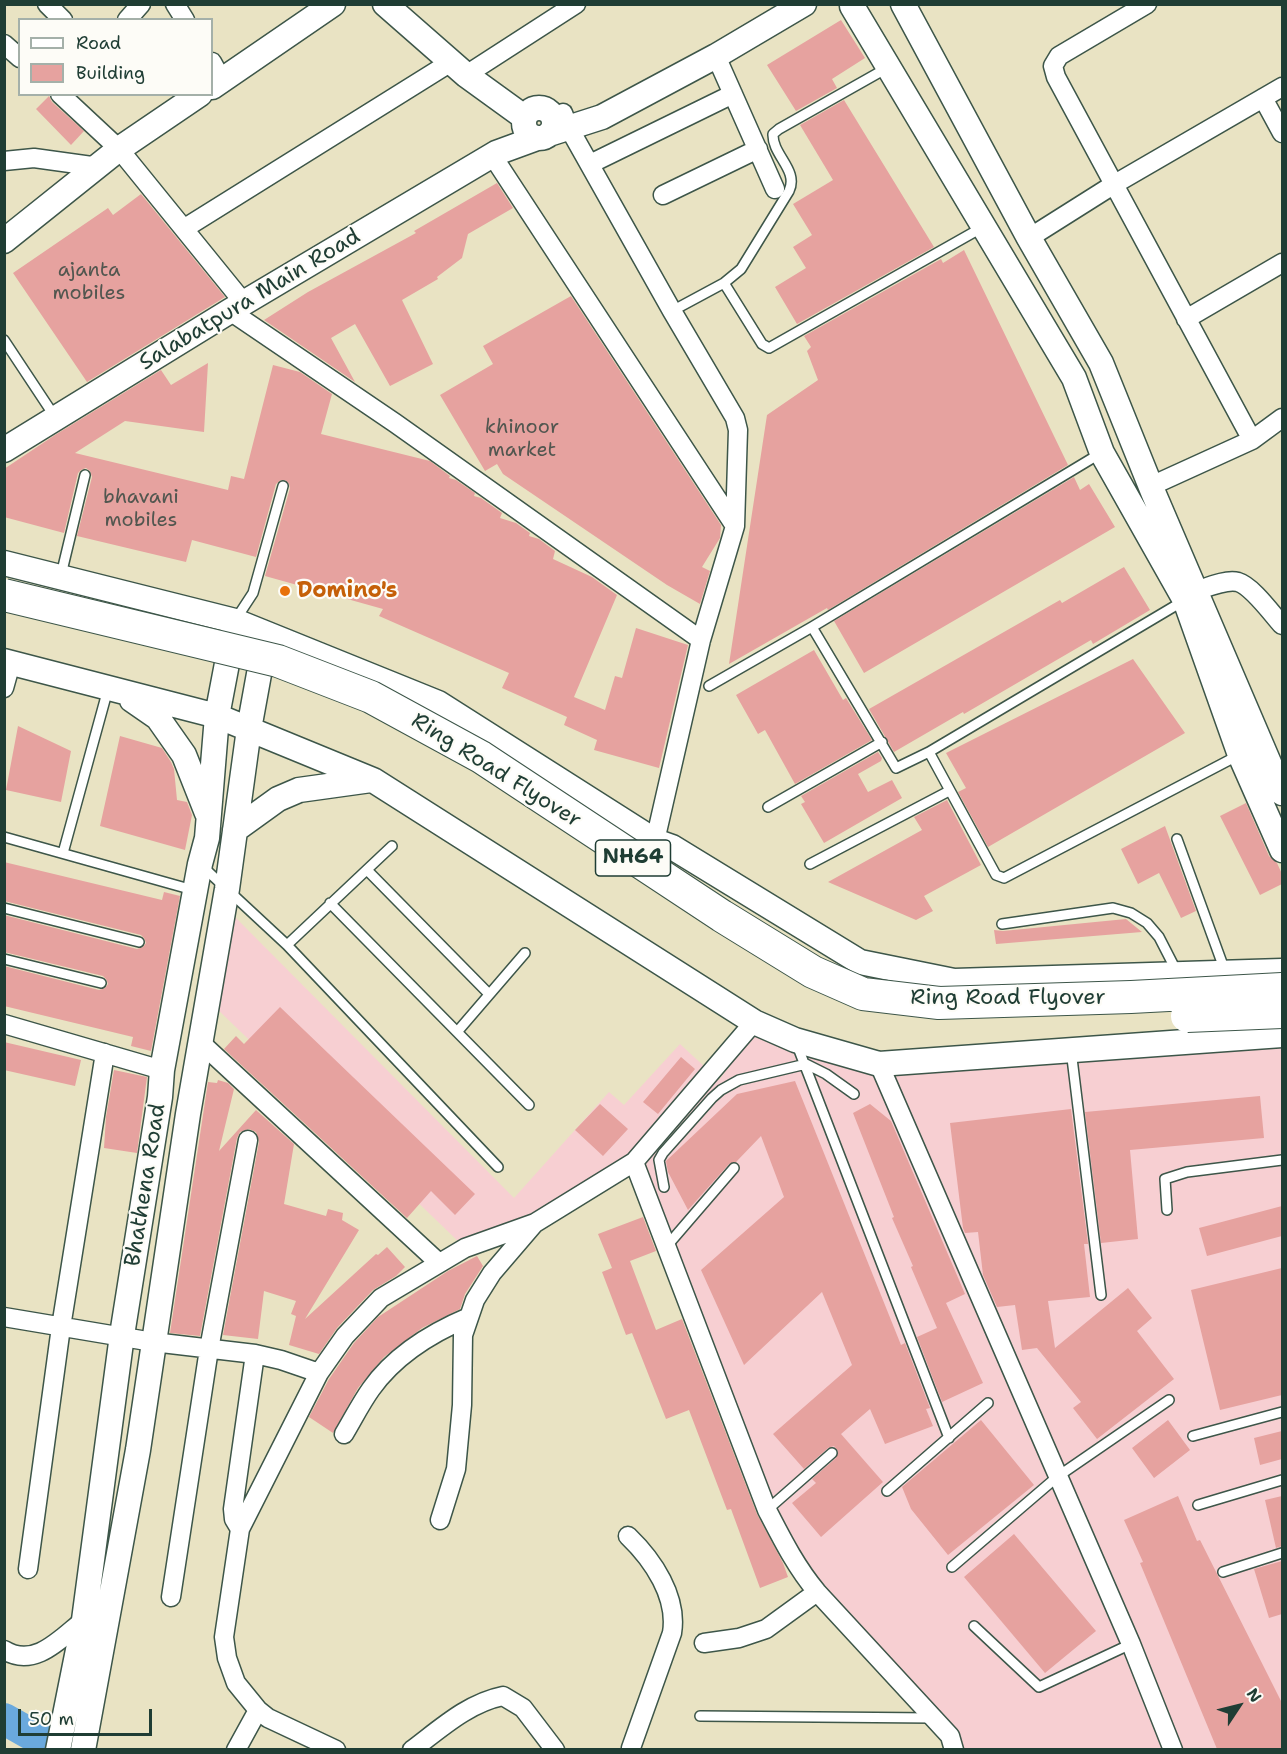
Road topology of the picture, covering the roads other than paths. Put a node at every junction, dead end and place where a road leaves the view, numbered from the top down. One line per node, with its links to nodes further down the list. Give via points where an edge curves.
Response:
1 (47, 4): 13 (street)
2 (141, 4): 14 (street)
3 (175, 4): 15 (street)
4 (333, 4): 21 (street)
5 (385, 4): 20 (street)
6 (576, 4): 20 (street)
7 (804, 4): 18 (street, Salabatpura Main Road)
8 (877, 4): 12 (street, via 861,9)
9 (903, 4): 40 (street)
10 (1147, 4): 35 (street, via 1059,56 1053,66)
11 (404, 5): 20 (street)
12 (851, 5): 19 (street)
13 (61, 18)
14 (129, 18)
15 (184, 18)
16 (4, 44): 17 (street)
17 (18, 56)
18 (716, 56): 23 (street); 27 (street, Salabatpura Main Road, via 602,117)
19 (889, 67): 38 (street); 43 (lane, via 773,134 773,142 793,183 741,269)
20 (465, 68): 27 (street); 39 (street)
21 (215, 76)
22 (1282, 87): 26 (street)
23 (733, 94): 30 (street); 33 (street)
24 (62, 96): 29 (street)
25 (197, 96): 29 (street)
26 (1263, 98): 28 (street); 35 (street)
27 (544, 122): 31 (street, Salabatpura Main Road); 33 (street)
28 (1282, 133)
29 (119, 149): 34 (street); 39 (street)
30 (758, 149): 36 (street); 37 (street)
31 (494, 154): 44 (street, Salabatpura Main Road); 56 (street)
32 (4, 161): 34 (street, via 34,158)
33 (590, 164): 45 (street)
34 (99, 167): 41 (street)
35 (1113, 185): 40 (street); 46 (street)
36 (775, 189)
37 (663, 195)
38 (984, 227): 43 (lane, via 769,348 762,344); 52 (street, via 1074,378)
39 (184, 228): 44 (street)
40 (1029, 238): 55 (street, via 1101,363)
41 (4, 241)
42 (1282, 262): 46 (street)
43 (724, 283): 45 (lane)
44 (237, 307): 48 (street, Salabatpura Main Road); 66 (street)
45 (672, 311): 56 (street, via 735,418)
46 (1186, 319): 50 (street)
47 (4, 340): 48 (lane)
48 (55, 417): 51 (street, Salabatpura Main Road)
49 (1282, 418): 50 (street)
50 (1251, 440): 55 (street)
51 (4, 450)
52 (1102, 453): 60 (street); 64 (lane)
53 (85, 475): 58 (lane)
54 (283, 486): 62 (lane, via 253,593)
55 (1151, 486): 60 (street)
56 (735, 526): 66 (street)
57 (4, 563): 58 (street)
58 (60, 578): 62 (street)
59 (4, 595): 104 (highway, Ring Road Flyover / NH64, bridge, via 278,661 371,697 481,757 813,972 862,994 939,1003)
60 (1191, 595): 63 (street, via 1237,582 1248,588); 74 (lane); 75 (street); 78 (street)
61 (4, 616): 106 (highway, Ring Road Flyover / NH64, bridge, via 272,682 363,716 470,776 793,984 857,1015 938,1024)
62 (235, 621): 65 (street); 71 (street, Bhathena Road)
63 (1282, 626)
64 (812, 627): 68 (lane); 73 (lane)
65 (266, 633): 72 (street); 84 (street, via 438,703)
66 (701, 640): 84 (street)
67 (8, 662): 69 (street); 70 (street)
68 (709, 686)
69 (4, 688)
70 (114, 690): 71 (street); 80 (street, via 158,718 184,755); 87 (lane)
71 (217, 716): 72 (street); 80 (street, Bhathena Road)
72 (249, 729): 76 (street); 81 (street)
73 (882, 742): 74 (lane, via 896,768); 79 (lane)
74 (929, 752): 77 (lane)
75 (1240, 755): 77 (lane, via 1004,878 996,875); 86 (street)
76 (374, 780): 81 (street, via 299,790 278,799); 107 (street)
77 (949, 791): 89 (lane)
78 (1282, 793)
79 (768, 807)
80 (208, 818): 88 (street, Bhathena Road)
81 (235, 830): 91 (street)
82 (4, 837): 87 (lane)
83 (1177, 839): 101 (lane)
84 (655, 841): 102 (street, via 672,847 860,962 954,981)
85 (392, 846): 90 (lane)
86 (1282, 850)
87 (63, 853): 92 (lane)
88 (200, 864): 91 (lane); 92 (street, Bhathena Road)
89 (810, 864)
90 (367, 870): 93 (lane); 105 (lane)
91 (227, 890): 97 (lane); 112 (street)
92 (196, 891): 117 (street, Bhathena Road)
93 (330, 903): 97 (lane); 109 (lane)
94 (4, 908): 96 (lane)
95 (1002, 924): 102 (lane, via 1113,908 1147,923)
96 (139, 942)
97 (287, 945): 123 (lane)
98 (525, 953): 105 (lane)
99 (4, 959): 103 (lane)
100 (1282, 970): 101 (street)
101 (1225, 971): 102 (street)
102 (1177, 972)
103 (101, 983)
104 (1282, 989)
105 (489, 994): 109 (lane)
106 (1282, 1012)
107 (754, 1022): 111 (street); 122 (street)
108 (4, 1024): 114 (street)
109 (457, 1032): 119 (lane)
110 (1282, 1035): 113 (street)
111 (795, 1040): 115 (lane); 116 (street)
112 (200, 1042): 129 (street); 135 (street)
113 (1071, 1050): 116 (street); 130 (lane)
114 (105, 1053): 117 (street); 133 (street)
115 (806, 1064): 118 (lane); 125 (lane, via 739,1080 721,1090 663,1153 659,1160); 144 (lane)
116 (879, 1064): 146 (street)
117 (162, 1070): 134 (street, Bhathena Road)
118 (854, 1094)
119 (530, 1106)
120 (248, 1140): 136 (street)
121 (1282, 1160): 126 (lane, via 1165,1179)
122 (634, 1162): 127 (street); 128 (street)
123 (498, 1167)
124 (734, 1168): 128 (lane)
125 (664, 1186)
126 (1167, 1210)
127 (536, 1223): 129 (street, via 465,1248); 132 (street, via 492,1273)
128 (666, 1247): 150 (street)
129 (439, 1263): 138 (street, via 381,1298 345,1336)
130 (1101, 1294)
131 (4, 1317): 133 (street)
132 (469, 1317): 142 (street, via 443,1328 405,1353 371,1388); 151 (street, via 463,1335 456,1469)
133 (61, 1327): 134 (street); 156 (street)
134 (122, 1335): 135 (street); 160 (street, Bhathena Road)
135 (153, 1342): 136 (street); 165 (street, via 138,1450)
136 (209, 1349): 137 (street); 159 (street)
137 (255, 1354): 138 (street); 152 (street, via 233,1509)
138 (319, 1373): 152 (street)
139 (1169, 1400): 146 (lane)
140 (988, 1403): 144 (lane)
141 (1282, 1412): 143 (lane)
142 (344, 1434)
143 (1193, 1436)
144 (949, 1438): 148 (lane)
145 (832, 1453): 150 (lane)
146 (1058, 1477): 155 (lane); 163 (street)
147 (1282, 1480): 149 (lane)
148 (887, 1491)
149 (1198, 1505)
150 (767, 1510): 158 (street, via 802,1575)
151 (440, 1520)
152 (240, 1529): 166 (street, via 224,1637 236,1683)
153 (628, 1536): 175 (street, via 654,1565 674,1620)
154 (1282, 1553): 157 (lane)
155 (952, 1567)
156 (28, 1569)
157 (1223, 1572)
158 (818, 1592): 162 (street, via 766,1629); 168 (street)
159 (171, 1597)
160 (84, 1620): 164 (street, via 39,1654 18,1656); 165 (street, Bhathena Road)
161 (974, 1626): 163 (lane, via 1039,1687)
162 (704, 1643)
163 (1131, 1644): 177 (street)
164 (4, 1650)
165 (88, 1660): 169 (street, Bhathena Road); 170 (street)
166 (258, 1710): 171 (street); 172 (street)
167 (700, 1716): 168 (lane)
168 (935, 1719): 176 (street, via 950,1736)
169 (58, 1749)
170 (83, 1749)
171 (236, 1749)
172 (336, 1749)
173 (412, 1749): 174 (street, via 469,1708 503,1696 523,1708)
174 (555, 1749)
175 (632, 1749)
176 (954, 1749)
177 (1173, 1749)

